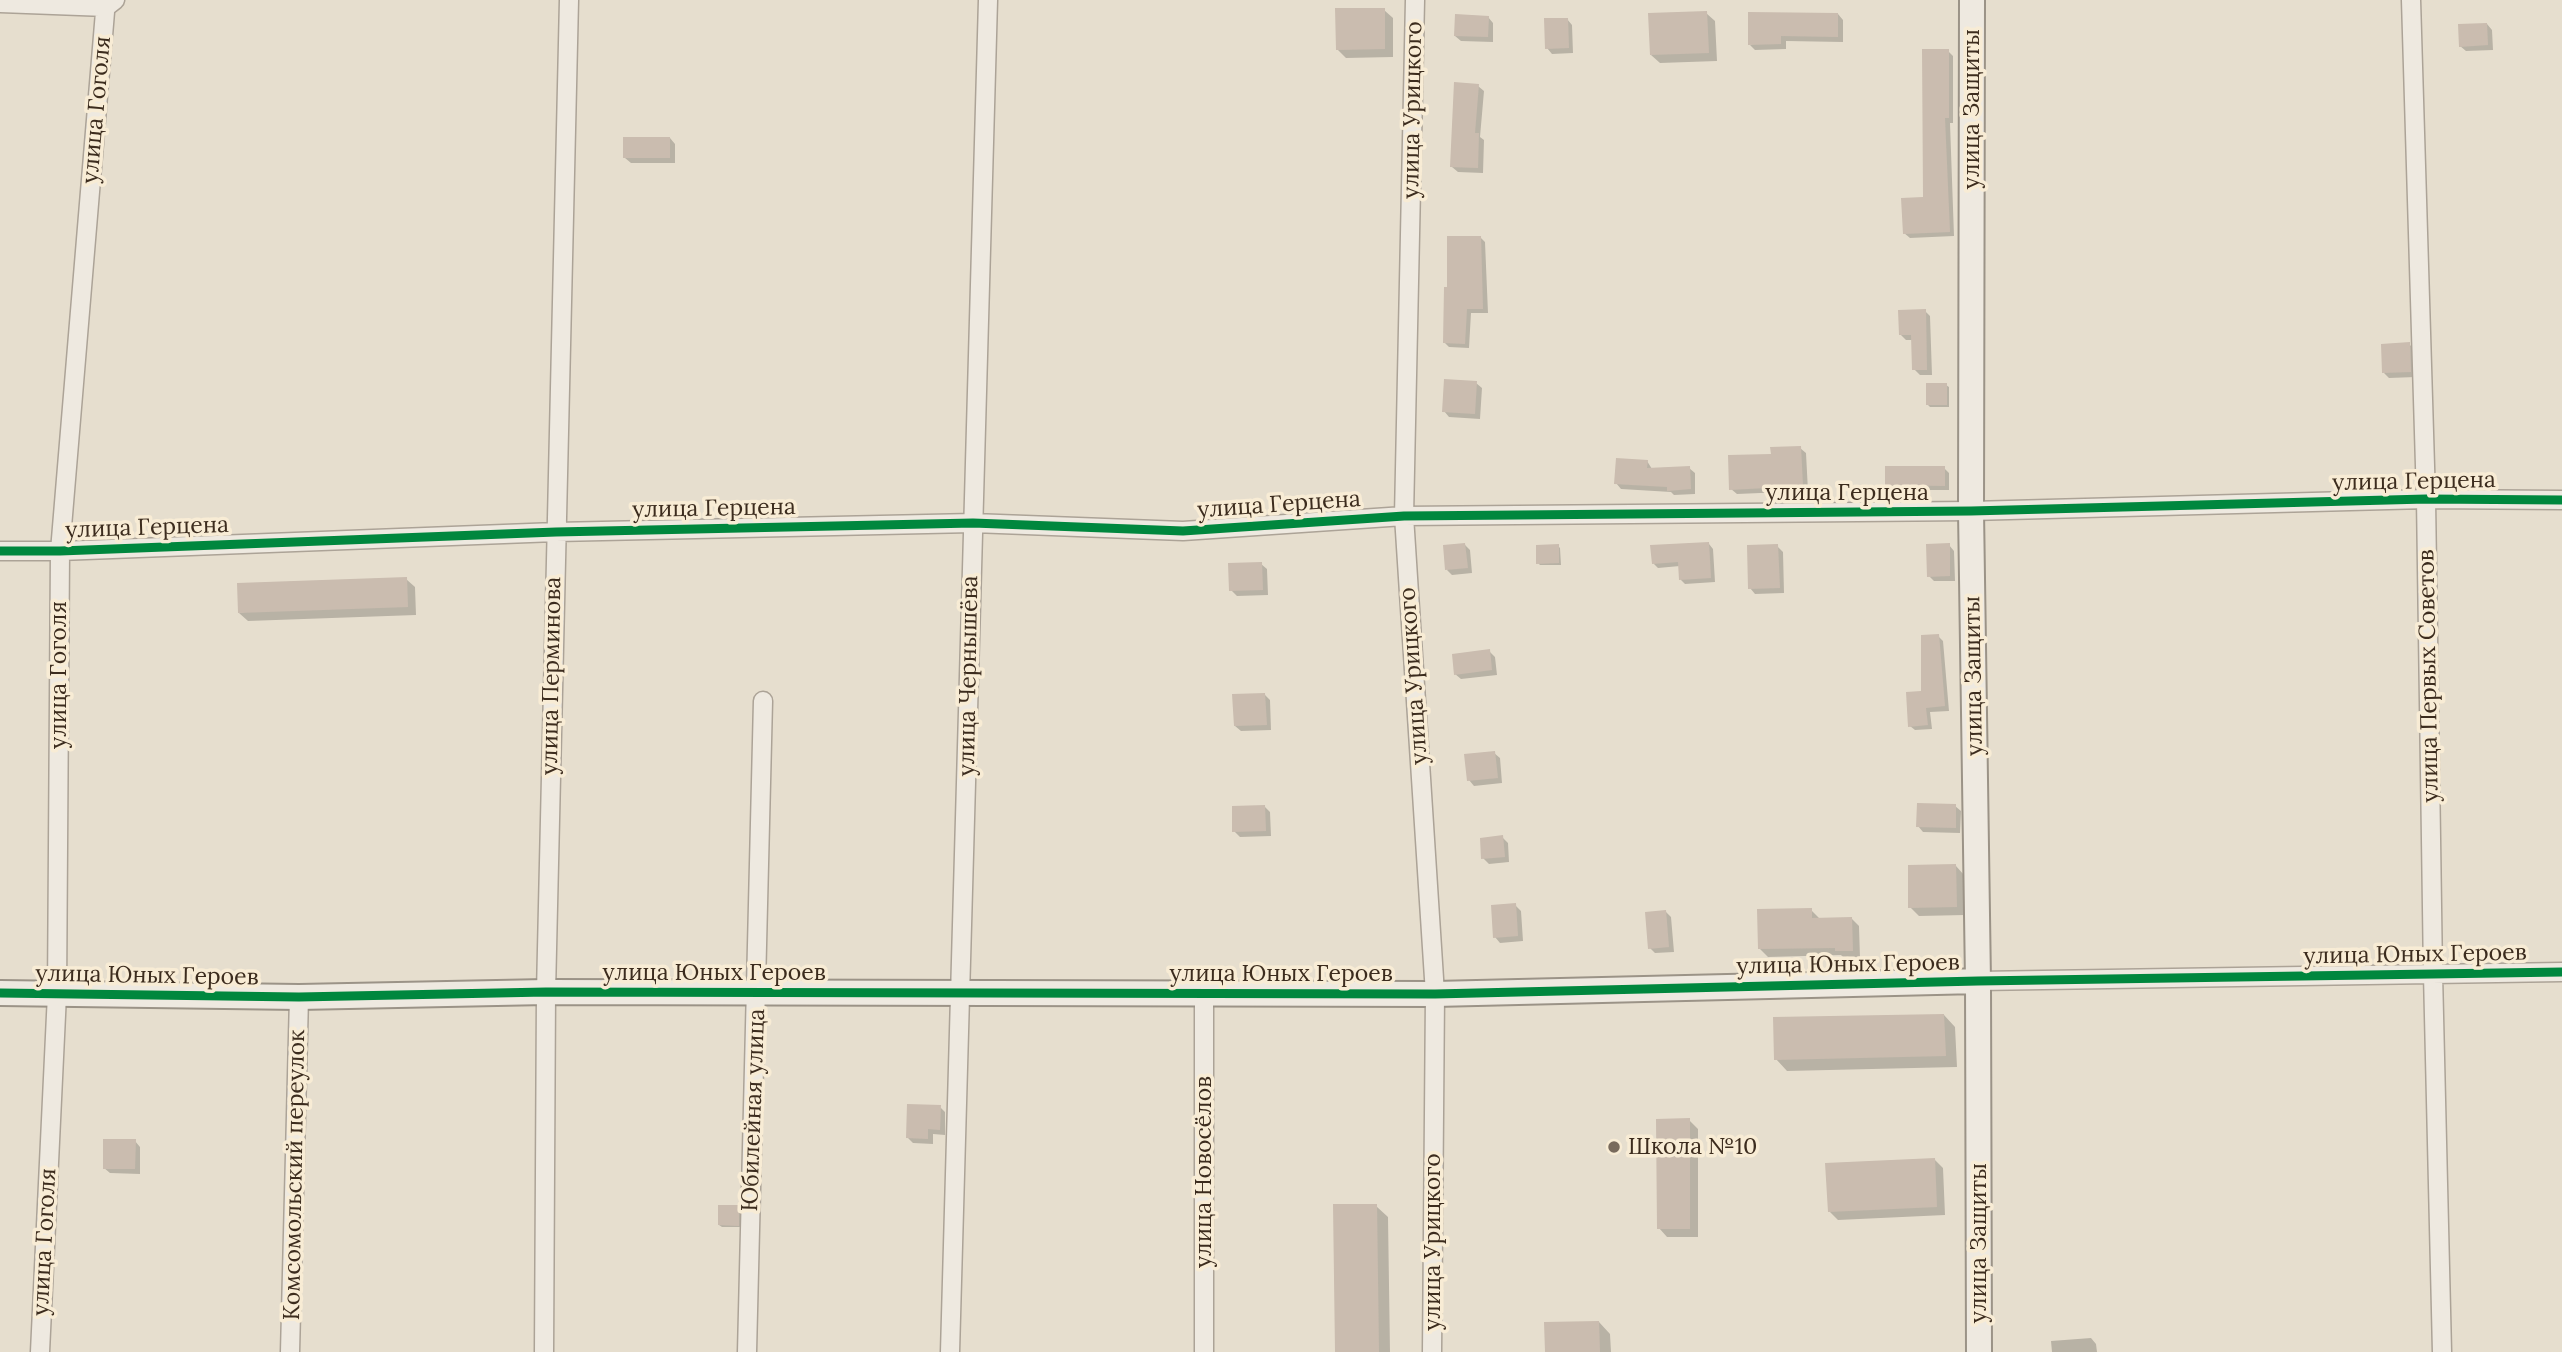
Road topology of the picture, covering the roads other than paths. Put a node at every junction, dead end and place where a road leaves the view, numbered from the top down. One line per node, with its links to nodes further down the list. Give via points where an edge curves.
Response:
1 (569, 0): 13 (street, улица Перминова)
2 (988, 0): 12 (street, улица Чернышёва)
3 (1415, 0): 11 (street, улица Урицкого)
4 (1972, 0): 10 (street, улица Защиты)
5 (2412, 0): 8 (street, улица Первых Советов)
6 (109, 2): 7 (street); 15 (street, улица Гоголя)
7 (0, 3)
8 (2426, 499): 9 (street, улица Герцена); 10 (street, улица Герцена); 18 (street, улица Первых Советов)
9 (2562, 500)
10 (1971, 511): 11 (street, улица Герцена); 19 (street, улица Защиты)
11 (1404, 516): 12 (street, улица Герцена, via 1182,531); 26 (street, улица Урицкого)
12 (973, 523): 13 (street, улица Герцена); 23 (street, улица Чернышёва)
13 (556, 532): 15 (street, улица Герцена); 20 (street, улица Перминова)
14 (0, 551): 15 (street, улица Герцена)
15 (60, 551): 25 (street, улица Гоголя)
16 (763, 701): 21 (street, Юбилейная улица)
17 (2562, 972): 18 (street, улица Юных Героев)
18 (2433, 974): 19 (street, улица Юных Героев); 36 (street, улица Первых Советов)
19 (1979, 981): 26 (street, улица Юных Героев); 35 (street, улица Защиты)
20 (546, 992): 21 (street, улица Юных Героев); 27 (street, улица Юных Героев); 30 (street, улица Перминова)
21 (757, 992): 23 (street, улица Юных Героев); 31 (street, Юбилейная улица)
22 (0, 993): 25 (street, улица Юных Героев)
23 (961, 993): 24 (street, улица Юных Героев); 32 (street, улица Чернышёва)
24 (1205, 993): 26 (street, улица Юных Героев); 33 (street, улица Новосёлов)
25 (57, 994): 27 (street, улица Юных Героев); 28 (street, улица Гоголя)
26 (1435, 994): 34 (street, улица Урицкого)
27 (299, 997): 29 (street, Комсомольский переулок)
28 (40, 1352)
29 (290, 1352)
30 (544, 1352)
31 (747, 1352)
32 (950, 1352)
33 (1204, 1352)
34 (1432, 1352)
35 (1979, 1352)
36 (2442, 1352)

